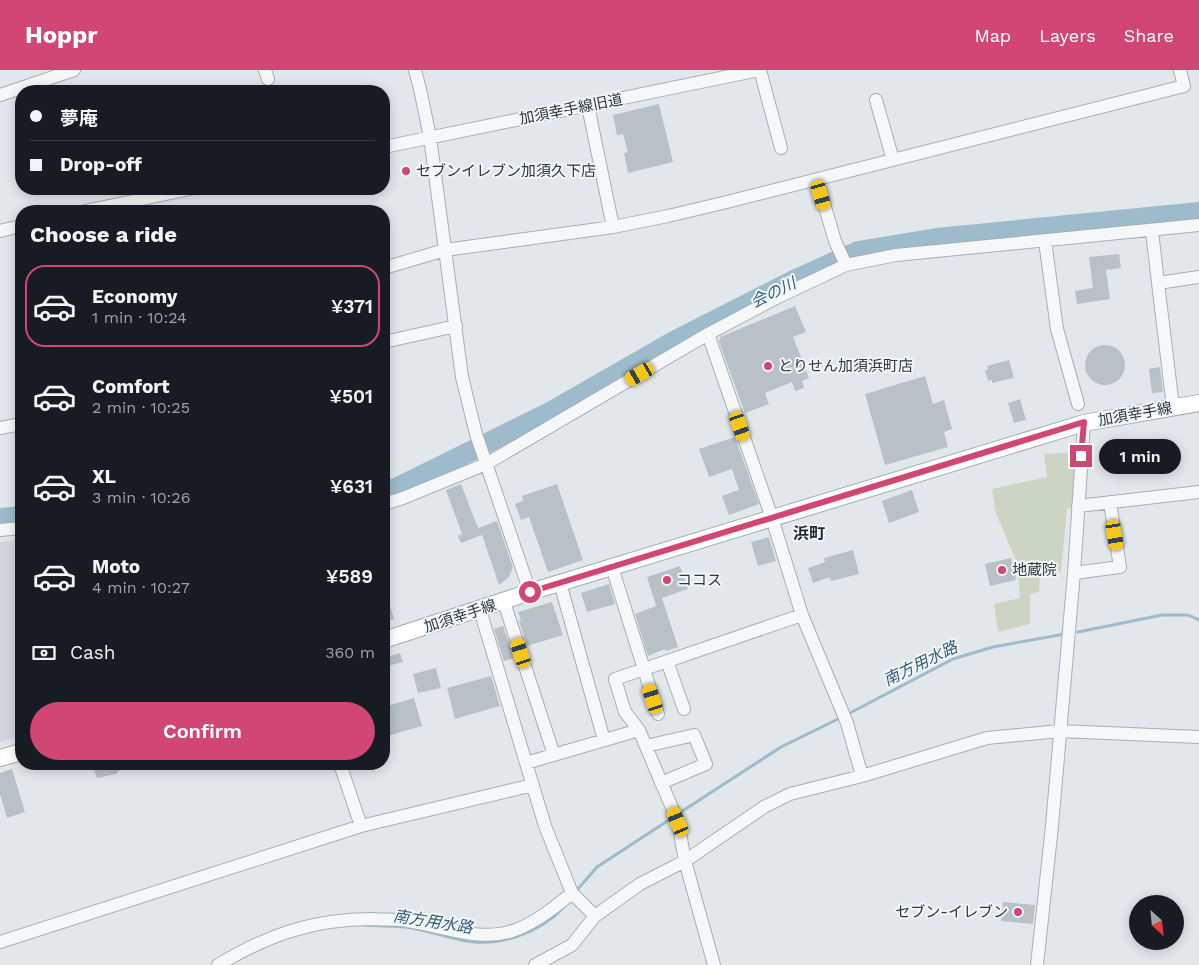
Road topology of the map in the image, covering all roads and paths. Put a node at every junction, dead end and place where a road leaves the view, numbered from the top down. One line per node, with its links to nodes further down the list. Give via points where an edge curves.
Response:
1 (74, 70): 5 (street)
2 (414, 70): 10 (street)
3 (760, 70): 9 (street, 加須幸手線旧道); 12 (street)
4 (1180, 70): 13 (street, via 1184,86)
5 (30, 85)
6 (15, 90): 7 (street)
7 (0, 95)
8 (876, 100): 13 (street)
9 (588, 106): 10 (street, 加須幸手線旧道); 19 (street)
10 (430, 137): 11 (street, 加須幸手線旧道); 23 (street)
11 (390, 146)
12 (781, 148)
13 (893, 160): 14 (street)
14 (817, 180): 19 (street); 24 (street, via 835,241)
15 (161, 195): 16 (street)
16 (114, 205)
17 (1199, 226): 21 (street)
18 (15, 227): 20 (street)
19 (613, 227): 23 (street)
20 (0, 231)
21 (1152, 231): 22 (street); 27 (street)
22 (1045, 241): 24 (street, via 896,255); 31 (street, via 1056,330)
23 (445, 250): 25 (street); 28 (street)
24 (846, 265): 29 (street)
25 (390, 266)
26 (1199, 278): 27 (street)
27 (1158, 283): 33 (street)
28 (456, 326): 30 (street); 37 (street, via 462,377)
29 (708, 334): 37 (street); 42 (street)
30 (390, 341)
31 (1078, 404)
32 (1199, 404): 33 (main road, 加須幸手線)
33 (1173, 407): 34 (main road, 加須幸手線)
34 (1084, 422): 41 (street); 42 (main road, 加須幸手線)
35 (15, 425): 36 (street)
36 (0, 428)
37 (486, 460): 39 (street); 48 (street)
38 (1199, 492): 40 (street)
39 (390, 502)
40 (1110, 502): 41 (street); 46 (street, via 1120,567)
41 (1078, 506): 46 (street)
42 (772, 518): 45 (main road, 加須幸手線); 51 (street)
43 (15, 529): 44 (street)
44 (0, 530)
45 (612, 567): 47 (main road, 加須幸手線); 54 (street)
46 (1074, 573): 58 (street)
47 (560, 583): 48 (main road, 加須幸手線); 60 (street)
48 (530, 592): 49 (main road, 加須幸手線)
49 (504, 602): 50 (main road, 加須幸手線); 63 (street)
50 (480, 610): 52 (main road, 加須幸手線); 65 (street)
51 (802, 615): 53 (street); 67 (street, via 847,723)
52 (390, 638)
53 (667, 661): 54 (street); 55 (street)
54 (643, 669): 56 (street); 57 (street, via 615,679 625,712)
55 (684, 709)
56 (658, 714)
57 (639, 730): 60 (street); 61 (street)
58 (1060, 731): 59 (street); 67 (street, via 986,738); 78 (street)
59 (1199, 737)
60 (604, 740): 63 (street)
61 (646, 746): 68 (street); 68 (street, via 694,735 706,764)
62 (15, 754): 64 (main road)
63 (554, 755): 65 (street)
64 (0, 758)
65 (526, 763): 69 (street)
66 (342, 770): 70 (street)
67 (862, 776): 71 (street, via 790,794 764,807)
68 (662, 783): 71 (street, via 678,822)
69 (533, 785): 70 (street); 72 (street, via 545,826)
70 (361, 826): 74 (street)
71 (685, 861): 73 (street, via 640,884); 77 (street)
72 (572, 893): 73 (street); 75 (street, via 543,916 517,930 490,935 468,934 406,921 341,921 277,935)
73 (594, 916): 76 (street, via 572,945)
74 (0, 942)
75 (218, 965)
76 (535, 965)
77 (714, 965)
78 (1037, 965)

